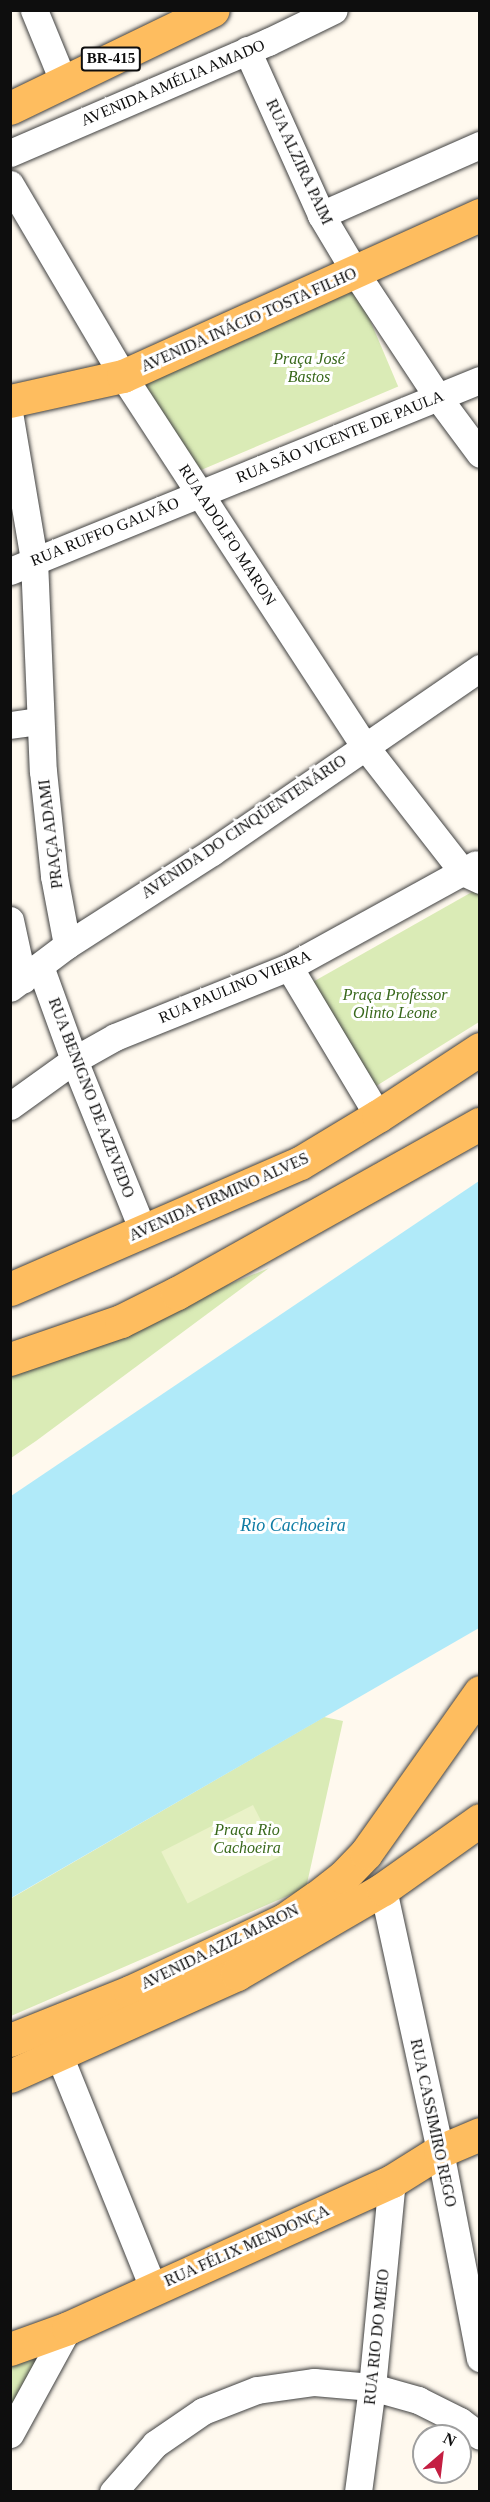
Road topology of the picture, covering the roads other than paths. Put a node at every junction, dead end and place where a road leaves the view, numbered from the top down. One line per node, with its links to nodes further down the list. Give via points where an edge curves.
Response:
1 (34, 10): 5 (street)
2 (213, 10): 5 (main road, BR-415)
3 (334, 10): 4 (street, AVENIDA AMÉLIA AMADO / BR-415)
4 (247, 50): 8 (street, AVENIDA AMÉLIA AMADO / BR-415); 10 (street, RUA ALZIRA PAIM)
5 (64, 83): 6 (main road, BR-415)
6 (10, 108)
7 (480, 145): 10 (street)
8 (10, 153)
9 (10, 184): 13 (street, RUA ADOLFO MARON)
10 (321, 214): 12 (street, RUA ALZIRA PAIM)
11 (480, 214): 12 (main road, AVENIDA INÁCIO TOSTA FILHO)
12 (355, 272): 13 (main road, AVENIDA INÁCIO TOSTA FILHO); 15 (street)
13 (123, 376): 16 (main road, AVENIDA INÁCIO TOSTA FILHO); 19 (street, RUA ADOLFO MARON)
14 (480, 380): 15 (street, RUA SÃO VICENTE DE PAULA)
15 (437, 396): 18 (street); 19 (street, RUA SÃO VICENTE DE PAULA)
16 (10, 401)
17 (10, 418): 20 (street, PRAÇA ADAMI)
18 (480, 454)
19 (200, 494): 20 (street, RUA RUFFO GALVÃO); 24 (street, RUA ADOLFO MARON)
20 (22, 565): 22 (street, PRAÇA ADAMI)
21 (480, 668): 24 (street, AVENIDA DO CINQÜENTENÁRIO)
22 (40, 722): 23 (street); 27 (street, PRAÇA ADAMI, via 54,876)
23 (10, 725)
24 (364, 745): 25 (street, RUA ADOLFO MARON); 27 (street, AVENIDA DO CINQÜENTENÁRIO, via 212,852)
25 (474, 872): 28 (street, RUA PAULINO VIEIRA)
26 (10, 920): 29 (street)
27 (68, 945): 29 (street, AVENIDA DO CINQÜENTENÁRIO)
28 (289, 967): 31 (street, RUA PAULINO VIEIRA, via 115,1037); 33 (street)
29 (24, 978): 31 (street, RUA BENIGNO DE AZEVEDO)
30 (480, 1049): 33 (main road, AVENIDA FIRMINO ALVES)
31 (74, 1060): 32 (street, RUA PAULINO VIEIRA); 35 (street, RUA BENIGNO DE AZEVEDO)
32 (10, 1106)
33 (378, 1116): 35 (main road, AVENIDA FIRMINO ALVES, via 300,1163)
34 (480, 1124): 37 (main road, via 254,1252 121,1321)
35 (143, 1231): 36 (main road, AVENIDA FIRMINO ALVES)
36 (10, 1289)
37 (10, 1359)
38 (480, 1692): 41 (main road, AVENIDA AZIZ MARON, via 366,1854 316,1898 284,1920 227,1947)
39 (480, 1820): 40 (main road, AVENIDA AZIZ MARON)
40 (383, 1889): 42 (main road, AVENIDA AZIZ MARON, via 237,1974); 45 (street, RUA CASSIMIRO REGO)
41 (10, 2040)
42 (59, 2055): 43 (main road, AVENIDA AZIZ MARON); 47 (street)
43 (10, 2076)
44 (480, 2134): 45 (main road, RUA FÉLIX MENDONÇA)
45 (440, 2151): 46 (main road, RUA FÉLIX MENDONÇA); 50 (street, RUA CASSIMIRO REGO)
46 (392, 2181): 47 (main road, RUA FÉLIX MENDONÇA); 51 (street, RUA RIO DO MEIO)
47 (153, 2288): 48 (main road, RUA FÉLIX MENDONÇA)
48 (68, 2328): 49 (main road, RUA FÉLIX MENDONÇA); 52 (street)
49 (10, 2349)
50 (480, 2358)
51 (372, 2387): 53 (street, via 418,2400); 54 (street, via 314,2382 257,2390 203,2411 155,2444); 55 (street, RUA RIO DO MEIO)
52 (10, 2434)
53 (480, 2436)
54 (113, 2492)
55 (358, 2492)

